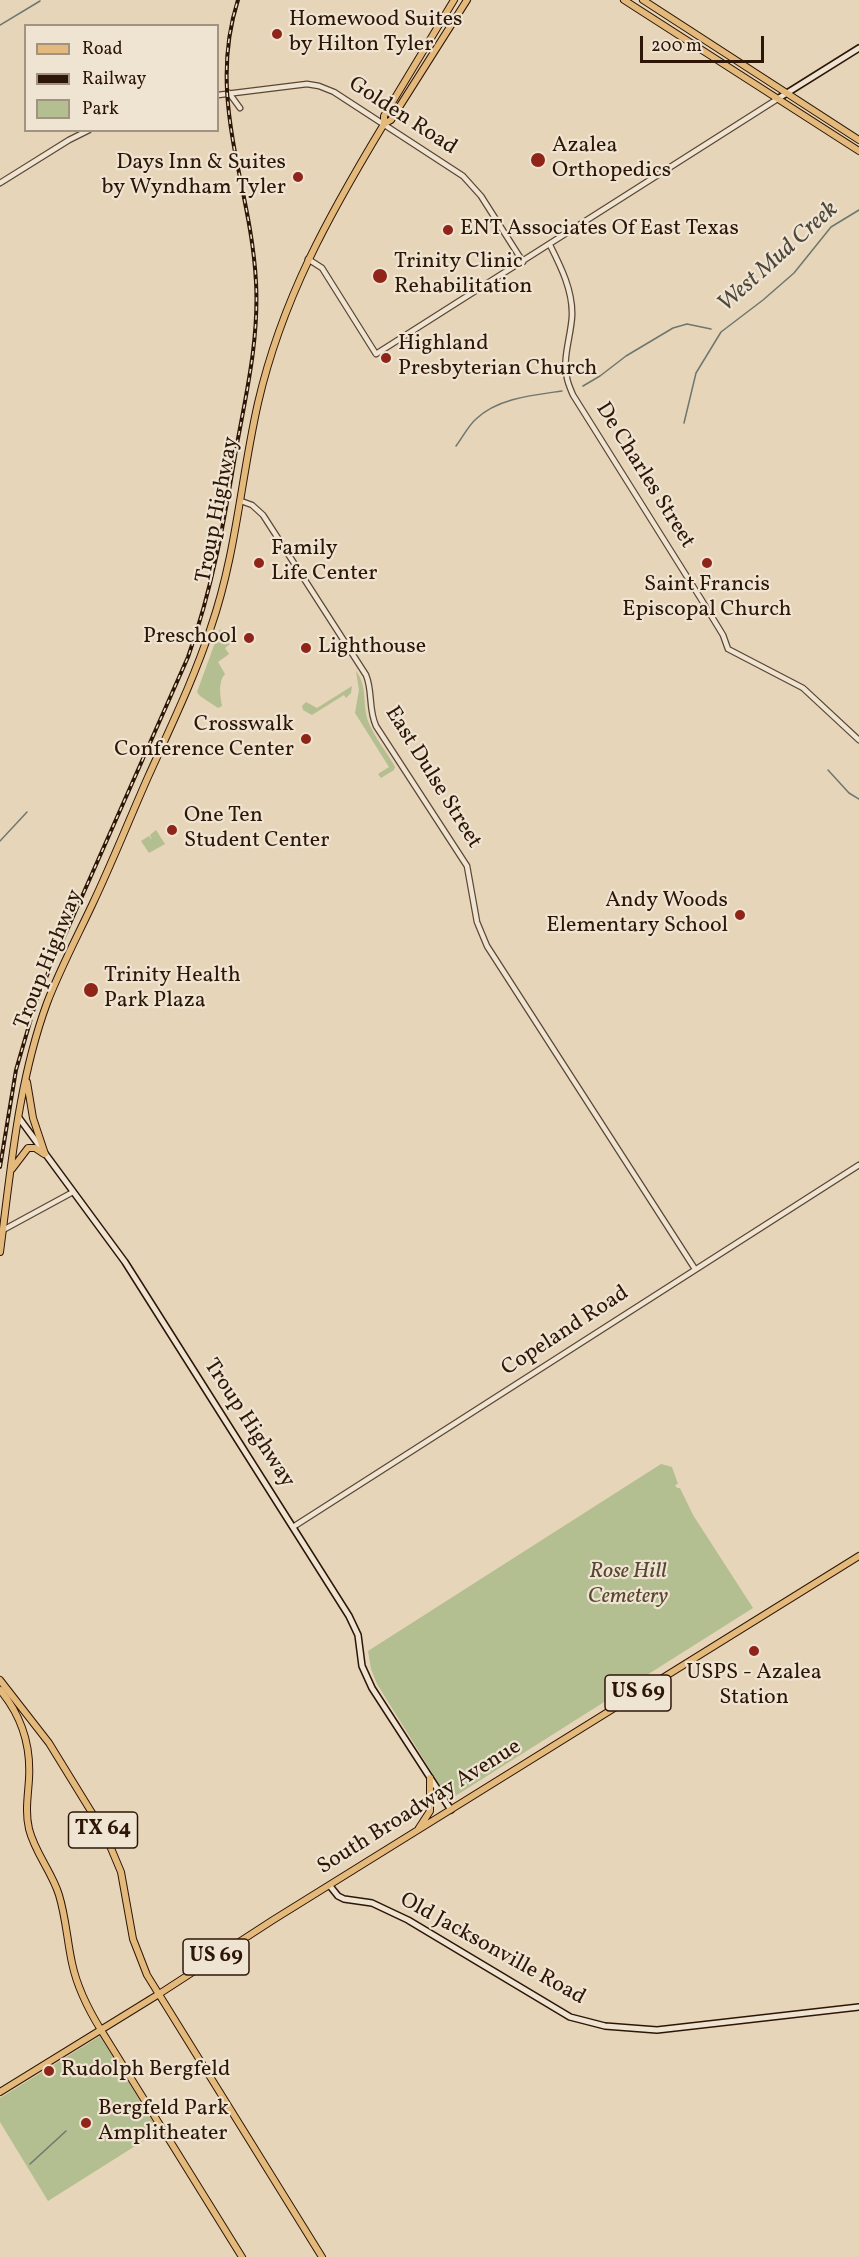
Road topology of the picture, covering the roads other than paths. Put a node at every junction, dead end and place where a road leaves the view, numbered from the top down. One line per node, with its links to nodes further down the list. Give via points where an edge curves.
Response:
1 (454, 0): 11 (main road, Troup Highway, via 384,116)
2 (467, 0): 11 (main road, Troup Highway, via 391,120)
3 (624, 0): 9 (main road)
4 (643, 0): 7 (main road)
5 (859, 48): 7 (main road)
6 (229, 93): 8 (street, Golden Road); 10 (street); 11 (street, Golden Road, via 286,85 319,86)
7 (786, 94): 9 (main road); 13 (main road)
8 (219, 95)
9 (779, 98): 14 (main road); 16 (street)
10 (240, 108)
11 (384, 124): 17 (main road, Troup Highway, via 332,210); 18 (street, Golden Road, via 473,186)
12 (85, 132): 15 (street)
13 (859, 140)
14 (859, 151)
15 (0, 183)
16 (550, 245): 18 (street); 20 (street, De Charles Street, via 563,270 571,300 566,376 573,395 723,635 728,649 803,688)
17 (308, 259): 18 (street, via 322,268 376,354); 19 (main road, Troup Highway, via 270,360 256,413)
18 (523, 262)
19 (241, 501): 21 (main road, Troup Highway, via 226,574 201,654 48,1003); 29 (street, East Dulse Street, via 263,515 362,669 369,683 370,709 376,726 467,866 477,922 487,946)
20 (859, 740)
21 (26, 1076): 22 (main road, Troup Highway); 23 (main road, via 33,1118)
22 (19, 1118): 23 (main road, Troup Highway); 25 (main road)
23 (45, 1154): 25 (main road, via 28,1148); 26 (main road, Troup Highway)
24 (859, 1165): 29 (street, Copeland Road)
25 (12, 1169): 27 (main road)
26 (73, 1192): 27 (street); 30 (main road, Troup Highway, via 125,1262)
27 (3, 1230): 28 (main road)
28 (0, 1252)
29 (695, 1269): 30 (street, Copeland Road)
30 (292, 1527): 34 (main road, Troup Highway, via 355,1627 372,1688)
31 (859, 1556): 35 (main road, South Broadway Avenue / US 69)
32 (0, 1680): 38 (main road, TX 64, via 52,1748 105,1834 122,1876 136,1948)
33 (0, 1690): 40 (main road, TX 64, via 25,1738 29,1830 58,1891 75,1976)
34 (430, 1778): 35 (main road, Troup Highway); 36 (main road, via 430,1811)
35 (451, 1810): 36 (main road, South Broadway Avenue / US 69)
36 (417, 1831): 37 (main road, South Broadway Avenue / US 69)
37 (330, 1886): 38 (main road, South Broadway Avenue / US 69); 39 (main road, Old Jacksonville Road, via 344,1899 372,1903 408,1920 570,2017 605,2026 657,2030)
38 (159, 1994): 40 (main road, South Broadway Avenue / US 69); 43 (main road, US 69)
39 (859, 2007)
40 (101, 2030): 41 (main road, South Broadway Avenue); 42 (main road)
41 (0, 2092)
42 (242, 2257)
43 (322, 2257)

